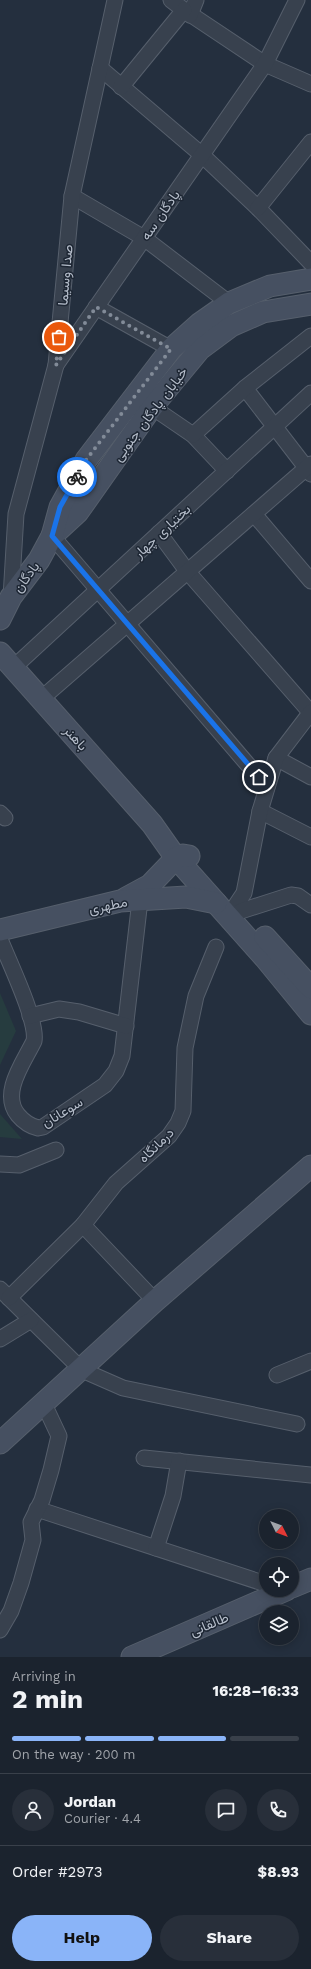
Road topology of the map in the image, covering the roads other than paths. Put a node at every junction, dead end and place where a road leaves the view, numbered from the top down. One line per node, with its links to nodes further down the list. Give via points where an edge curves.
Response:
1 (115, 0): 7 (street, صدا وسیما)
2 (171, 0): 5 (street)
3 (196, 0): 5 (street)
4 (298, 0): 6 (street, پادگان سه)
5 (187, 13): 6 (street); 9 (street)
6 (265, 64): 8 (street); 11 (street, پادگان سه)
7 (100, 68): 9 (street); 12 (street, صدا وسیما)
8 (311, 84)
9 (121, 87): 11 (street)
10 (311, 142): 13 (street)
11 (202, 155): 13 (street); 14 (street, پادگان سه)
12 (72, 196): 14 (street); 22 (street, صدا وسیما)
13 (258, 208): 15 (street)
14 (144, 238): 17 (street); 19 (street, پادگان سه)
15 (311, 263)
16 (311, 279): 17 (street, خیابان پادگان جنوبی, via 270,286)
17 (229, 303): 21 (street, خیابان پادگان جنوبی, via 199,324)
18 (311, 304): 25 (street, خیابان پادگان جنوبی, via 263,312 231,326 200,350)
19 (96, 307): 21 (street); 22 (street, پادگان سه)
20 (311, 336): 23 (street)
21 (171, 349): 32 (street, خیابان پادگان جنوبی, via 86,460 60,507)
22 (56, 365): 36 (street, صدا وسیما, via 16,514)
23 (245, 388): 26 (street); 27 (street)
24 (311, 394): 26 (street, بختیاری چهار)
25 (152, 407): 27 (street); 32 (street, خیابان پادگان جنوبی, via 78,512)
26 (275, 427): 28 (street); 29 (street, بختیاری چهار)
27 (193, 435): 29 (street)
28 (309, 469): 30 (street)
29 (227, 471): 31 (street, بختیاری چهار)
30 (254, 514): 33 (street); 34 (street)
31 (159, 533): 33 (street); 35 (street, بختیاری چهار)
32 (52, 536): 35 (street); 36 (street, پادگان, via 39,560)
33 (188, 571): 38 (street); 41 (street)
34 (311, 581)
35 (99, 589): 38 (street); 39 (street, بختیاری چهار)
36 (11, 597): 37 (street, پادگان)
37 (0, 619)
38 (127, 624): 40 (street); 44 (street)
39 (7, 660): 40 (street, باهنر)
40 (41, 699): 47 (street, باهنر)
41 (311, 712): 42 (street)
42 (276, 758): 43 (street); 44 (street)
43 (311, 777)
44 (267, 787): 45 (street)
45 (260, 811): 46 (street); 50 (street, via 244,893)
46 (311, 836)
47 (184, 857): 48 (street); 50 (street, باهنر)
48 (130, 901): 50 (street, مطهری, via 186,896); 51 (street, مطهری); 57 (street, سوعانان)
49 (311, 905): 50 (street, via 298,896 291,895)
50 (231, 906): 54 (street, باهنر); 55 (street, باهنر, via 265,958)
51 (0, 930)
52 (0, 939): 56 (street, سوعانان)
53 (216, 947): 63 (street, درمانگاه, via 196,996 185,1048 183,1111 178,1123 169,1136 116,1183)
54 (311, 988)
55 (311, 1014)
56 (30, 1016): 57 (street, via 59,1009 79,1012); 57 (street, سوعانان, via 35,1034 34,1041 13,1081 10,1098 14,1110 23,1121 38,1128 106,1085 122,1056)
57 (126, 1026)
58 (56, 1150): 60 (street, via 19,1166)
59 (311, 1151): 62 (street, via 296,1165)
60 (0, 1164)
61 (311, 1166): 62 (street)
62 (271, 1201): 65 (street)
63 (83, 1225): 64 (street, درمانگاه); 65 (street)
64 (4, 1293): 66 (street)
65 (155, 1302): 69 (street)
66 (30, 1320): 67 (street); 69 (street)
67 (0, 1339)
68 (311, 1361): 70 (street)
69 (82, 1370): 71 (street); 72 (street, via 123,1388)
70 (278, 1375)
71 (44, 1404): 73 (street); 77 (street, via 59,1436 51,1470)
72 (297, 1424)
73 (0, 1443)
74 (144, 1458): 75 (street)
75 (179, 1462): 76 (street); 78 (street, via 173,1496)
76 (311, 1475)
77 (37, 1510): 78 (street); 83 (street, via 31,1522 33,1540 21,1583 11,1611)
78 (156, 1548): 80 (street)
79 (311, 1579): 81 (street)
80 (259, 1582)
81 (299, 1584)
82 (270, 1597): 84 (street, طالقانی)
83 (0, 1630)
84 (132, 1657)

